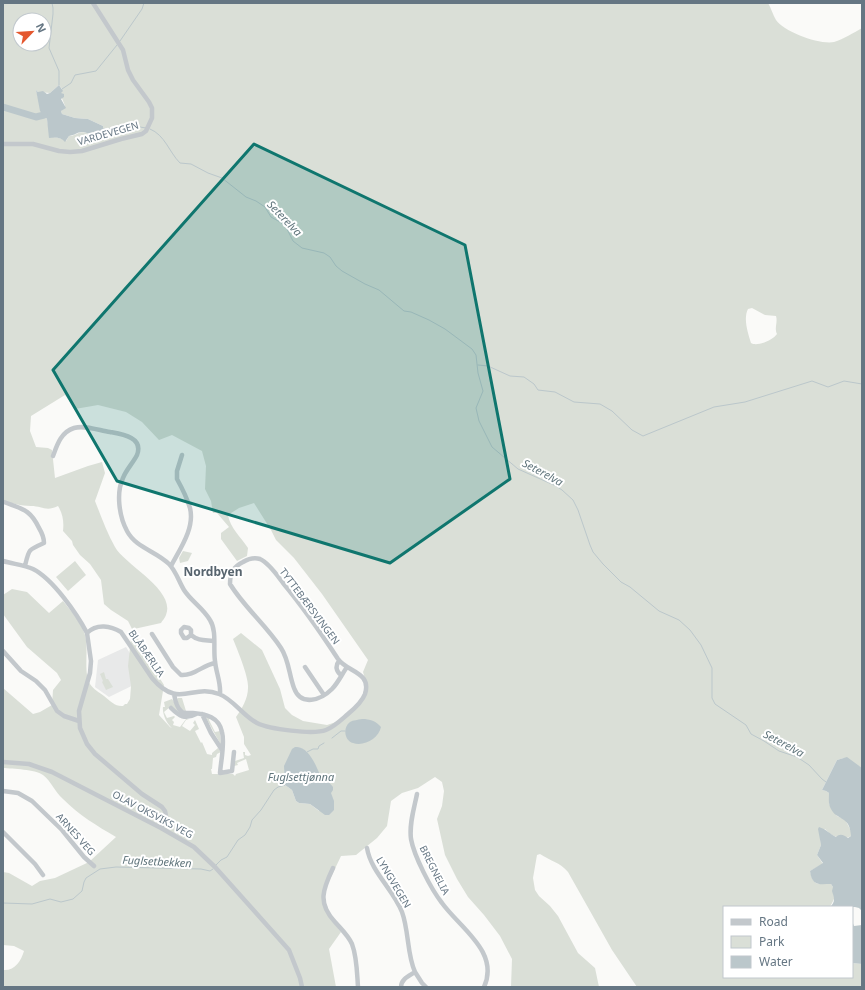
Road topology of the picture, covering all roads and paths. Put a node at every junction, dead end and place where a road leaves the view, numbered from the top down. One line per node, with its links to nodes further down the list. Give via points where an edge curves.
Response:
1 (93, 3): 2 (street, VARDEVEGEN, via 123,50 132,80 149,102 153,113 147,130 142,134 70,152 33,144)
2 (3, 144)
3 (182, 455): 8 (street, via 177,479 190,508 191,517 186,536)
4 (53, 456): 8 (street, via 62,436 75,428 83,427 133,438 138,446 137,454 119,488 119,503 124,525 138,545)
5 (4, 502): 7 (street, via 30,513 44,536 44,543 31,549 27,554)
6 (3, 561): 7 (street)
7 (25, 566): 9 (street, via 49,580 74,611)
8 (171, 566): 12 (street, via 189,598 209,619 213,629)
9 (87, 633): 19 (street, BLÅBÆRLIA, via 102,626 115,628 121,632 158,684); 24 (street, via 90,673 79,711)
10 (152, 634): 15 (street, via 181,675 190,674)
11 (191, 635): 12 (street, via 201,640)
12 (213, 641): 15 (street)
13 (3, 651): 24 (street, via 21,671 45,690 57,711)
14 (339, 661): 17 (street, TYTTEBÆRSVINGEN); 18 (street, TYTTEBÆRSVINGEN, via 336,666); 21 (street, TYTTEBÆRSVINGEN, via 301,604 266,563 260,559 250,558 237,565 232,572 230,584 281,648 294,689 303,699 318,699)
15 (215, 663): 20 (street)
16 (305, 667): 21 (street)
17 (347, 667): 18 (street); 20 (street, via 359,673 365,681 366,691 354,709 324,731 306,733 264,726 249,719)
18 (341, 675): 21 (street)
19 (174, 694): 20 (street); 23 (street, via 180,710 184,713)
20 (220, 694)
21 (324, 695)
22 (171, 708): 23 (street, via 183,717)
23 (200, 714): 25 (street); 25 (street, via 214,718 219,723)
24 (79, 721): 30 (street, via 87,744 95,754 165,810)
25 (222, 750): 26 (street, via 220,773 232,771)
26 (234, 752)
27 (3, 762): 30 (street, OLAV OKSVIKS VEG, via 20,762 44,769)
28 (3, 791): 33 (street, ARNES VEG, via 18,793 32,801)
29 (417, 794): 41 (street, BREGNELIA, via 410,826 415,852 442,903 487,959 488,976)
30 (162, 828): 37 (street, OLAV OKSVIKS VEG, via 205,856 282,942 295,963)
31 (3, 832): 35 (street, via 35,864)
32 (367, 848): 36 (street, LYNGVEGEN, via 370,860 402,912)
33 (94, 866)
34 (333, 868): 38 (street, via 324,886 325,907 351,943 355,954)
35 (42, 875)
36 (415, 972): 39 (street, via 404,979); 40 (street, LYNGVEGEN)
37 (302, 987)
38 (358, 987)
39 (401, 987)
40 (426, 987)
41 (484, 987)

